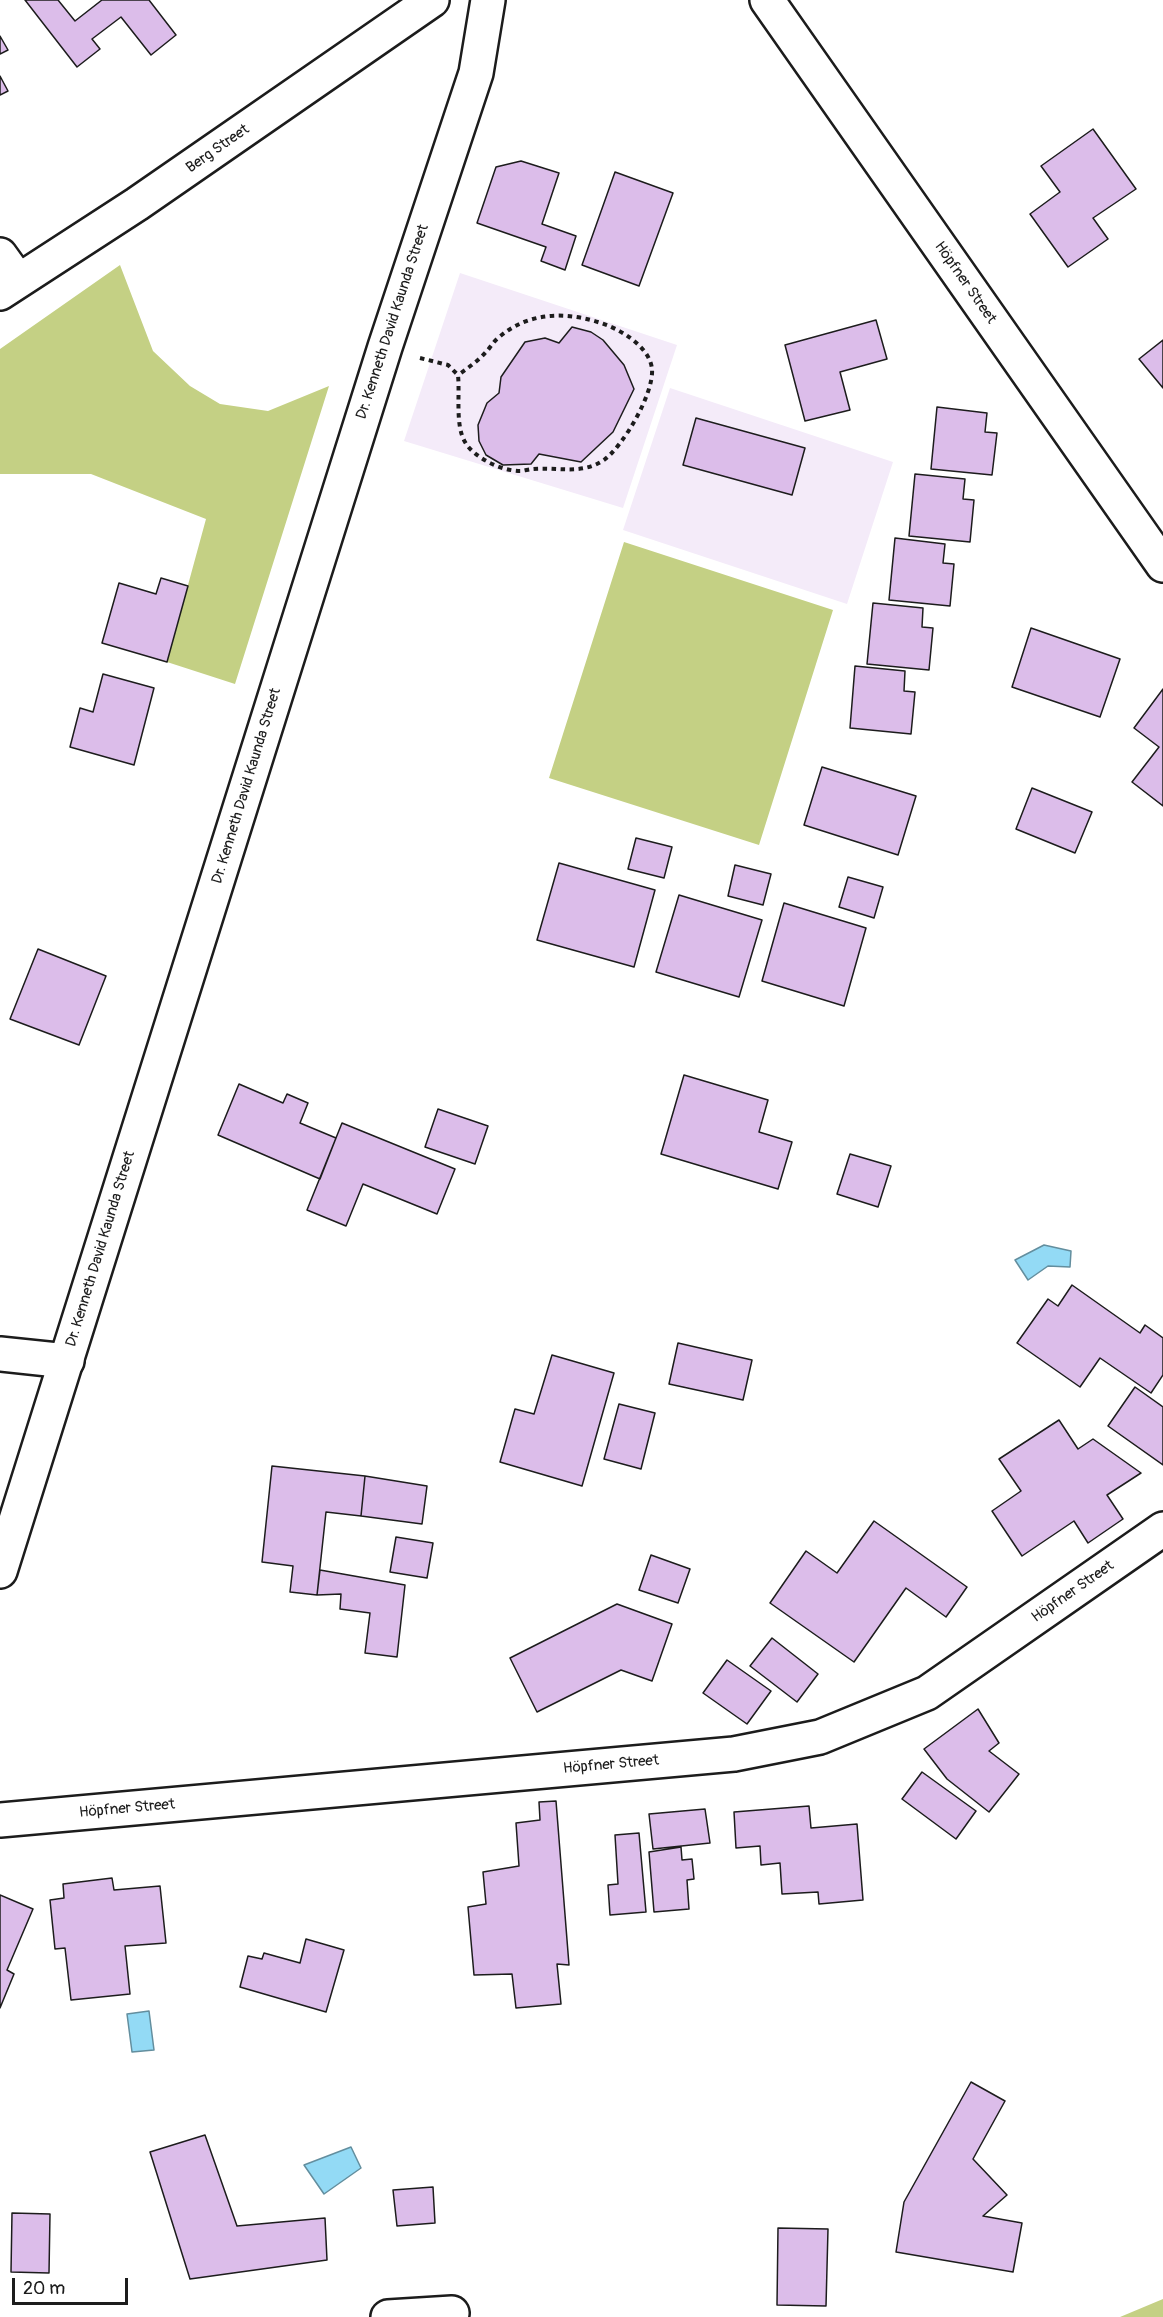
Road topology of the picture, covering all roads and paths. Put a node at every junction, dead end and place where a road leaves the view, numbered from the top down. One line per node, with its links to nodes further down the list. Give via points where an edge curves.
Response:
1 (432, 0): 4 (street, Berg Street, via 137,204)
2 (488, 0): 5 (street, Dr. Kenneth David Kaunda Street, via 476,73)
3 (767, 0): 7 (street, Höpfner Street)
4 (6, 276)
5 (385, 347): 6 (path, via 448,365); 9 (street, Dr. Kenneth David Kaunda Street)
6 (458, 375): 6 (path, via 464,441 473,453 520,471 576,470 590,468 620,445 640,407 652,370 640,348 617,329 559,314 522,322 496,339)
7 (1163, 565)
8 (0, 1354): 9 (street)
9 (67, 1361): 11 (street, Dr. Kenneth David Kaunda Street)
10 (1163, 1529): 12 (street, Höpfner Street, via 927,1693 820,1737 734,1754)
11 (0, 1571)
12 (0, 1820)
13 (452, 2313): 14 (street)
14 (388, 2317)

